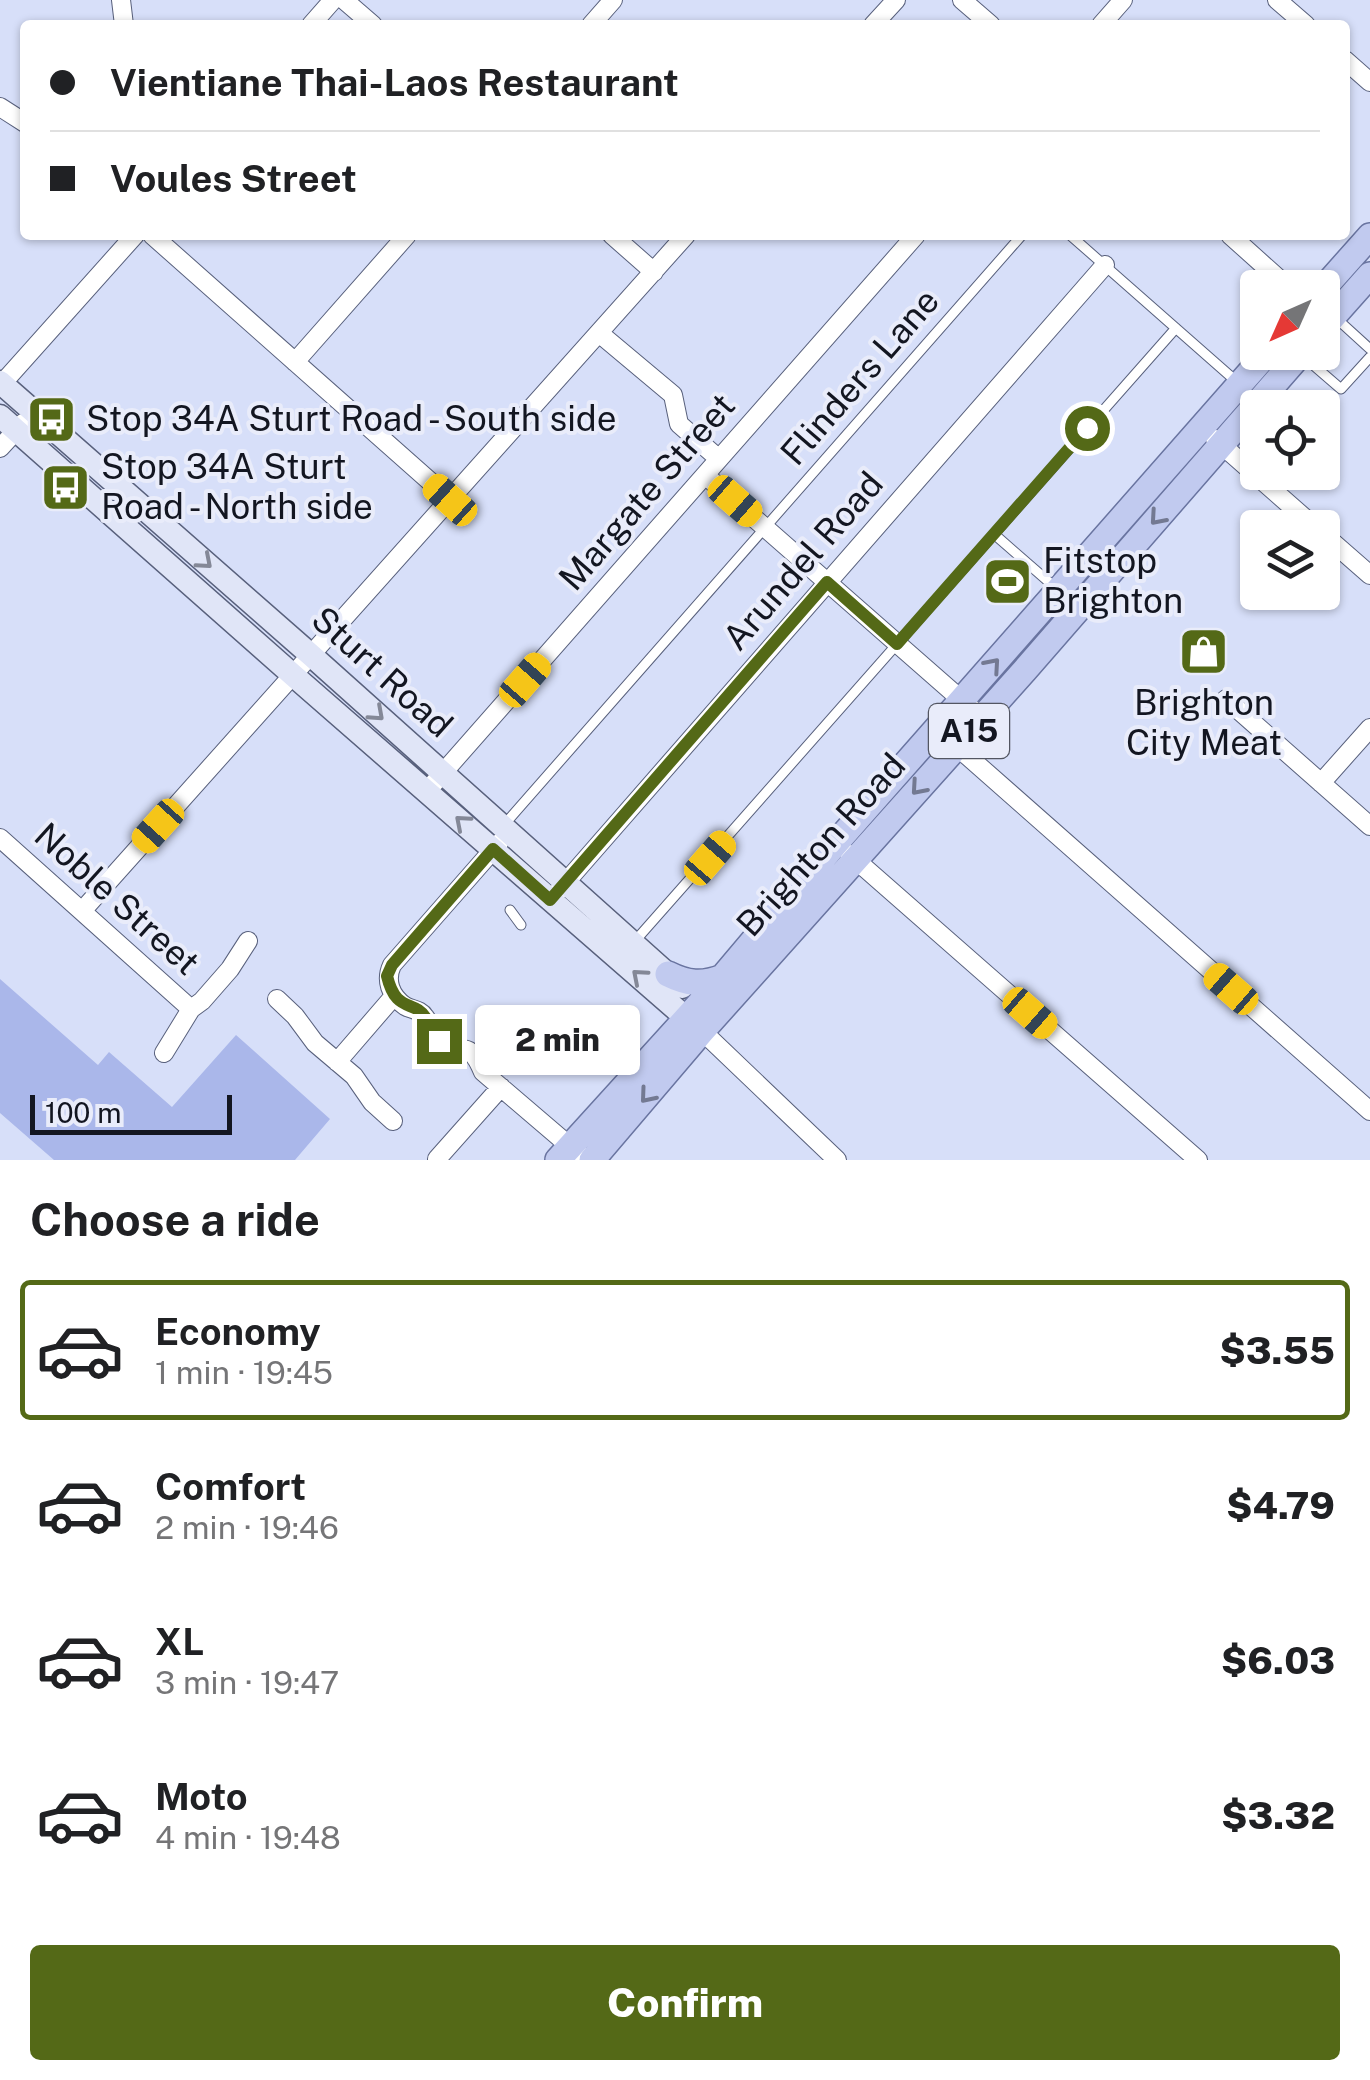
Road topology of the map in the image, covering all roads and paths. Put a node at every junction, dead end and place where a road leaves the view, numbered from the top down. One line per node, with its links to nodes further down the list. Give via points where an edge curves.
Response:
1 (333, 0): 8 (street)
2 (344, 0): 9 (street)
3 (614, 0): 10 (street)
4 (896, 0): 11 (street)
5 (962, 0): 12 (street)
6 (1123, 0): 13 (street)
7 (1277, 0): 14 (street)
8 (315, 20)
9 (367, 20)
10 (596, 20)
11 (878, 20)
12 (984, 20)
13 (1105, 20)
14 (1300, 20)
15 (1350, 64): 16 (street)
16 (1370, 82)
17 (1370, 236): 29 (main road)
18 (131, 240): 42 (street)
19 (158, 240): 38 (street)
20 (403, 240): 38 (street)
21 (618, 240): 30 (street)
22 (682, 240): 30 (street)
23 (912, 240): 48 (street, Margate Street)
24 (1018, 240): 52 (lane, Flinders Lane)
25 (1076, 240): 27 (lane)
26 (1236, 240): 28 (street)
27 (1104, 265): 33 (lane); 56 (street, Arundel Road)
28 (1269, 270)
29 (1340, 270)
30 (654, 272): 35 (street)
31 (1370, 276): 32 (main road)
32 (1340, 307)
33 (1176, 328): 43 (lane); 53 (lane)
34 (1340, 329): 36 (lane)
35 (599, 333): 48 (street, via 673,396 679,424); 50 (street)
36 (1370, 348)
37 (1370, 357): 41 (lane, via 1341,389)
38 (296, 362): 50 (street)
39 (1252, 370): 43 (main road, Brighton Road / A15)
40 (1283, 370): 46 (main road, Brighton Road / A15)
41 (1320, 370)
42 (1, 384): 44 (main road, Sturt Road)
43 (1240, 384): 46 (main road, Brighton Road / A15)
44 (34, 412): 45 (street); 59 (main road, Sturt Road, one-way to 59)
45 (8, 423): 47 (street); 60 (main road, Sturt Road)
46 (1211, 436): 51 (street); 57 (main road, Brighton Road / A15); 62 (main road, Brighton Road / A15, one-way to 62)
47 (0, 448)
48 (719, 459): 49 (street, Margate Street)
49 (705, 475): 52 (street); 65 (street, Margate Street)
50 (450, 500): 59 (street)
51 (1295, 510)
52 (765, 526): 56 (street); 69 (lane, Flinders Lane)
53 (994, 534): 57 (lane); 58 (lane)
54 (1340, 549): 55 (street)
55 (1370, 575)
56 (827, 582): 58 (street); 72 (street, Arundel Road)
57 (1059, 591): 62 (main road, Brighton Road / A15, one-way to 57)
58 (897, 644): 62 (street); 77 (lane)
59 (312, 656): 60 (street); 65 (main road, Sturt Road, one-way to 65)
60 (294, 676): 67 (main road, Sturt Road); 73 (street)
61 (1226, 698): 66 (street)
62 (972, 709): 64 (main road, Brighton Road / A15)
63 (1370, 728): 66 (street)
64 (946, 738): 71 (main road, Brighton Road / A15); 87 (street)
65 (444, 773): 67 (street, Margate Street); 69 (main road, Sturt Road)
66 (1322, 783): 68 (street)
67 (426, 791): 69 (main road, Sturt Road, one-way to 67)
68 (1370, 826)
69 (502, 836): 72 (main road, Sturt Road); 80 (street, via 475,884 392,965 387,976)
70 (0, 838): 73 (street, Noble Street)
71 (846, 851): 79 (main road, Brighton Road / A15); 83 (main road, Brighton Road / A15); 92 (street)
72 (558, 891): 77 (main road, Sturt Road); 83 (main road, Sturt Road, one-way to 72)
73 (82, 911): 82 (street, Noble Street)
74 (507, 913): 75 (lane)
75 (521, 925)
76 (248, 941): 82 (street)
77 (633, 942): 78 (main road, Sturt Road)
78 (668, 974): 79 (main road, via 698,984); 83 (main road, Sturt Road)
79 (723, 977): 83 (main road, Brighton Road / A15)
80 (394, 996): 85 (street); 86 (street, via 422,1013 444,1044 468,1049)
81 (276, 999): 85 (street)
82 (190, 1009): 84 (street)
83 (701, 1017): 89 (main road, Brighton Road / A15); 91 (street)
84 (164, 1053)
85 (336, 1062): 88 (street)
86 (501, 1087): 89 (street); 90 (street)
87 (1370, 1111)
88 (393, 1121)
89 (576, 1157)
90 (437, 1159)
91 (837, 1160)
92 (1198, 1160)

